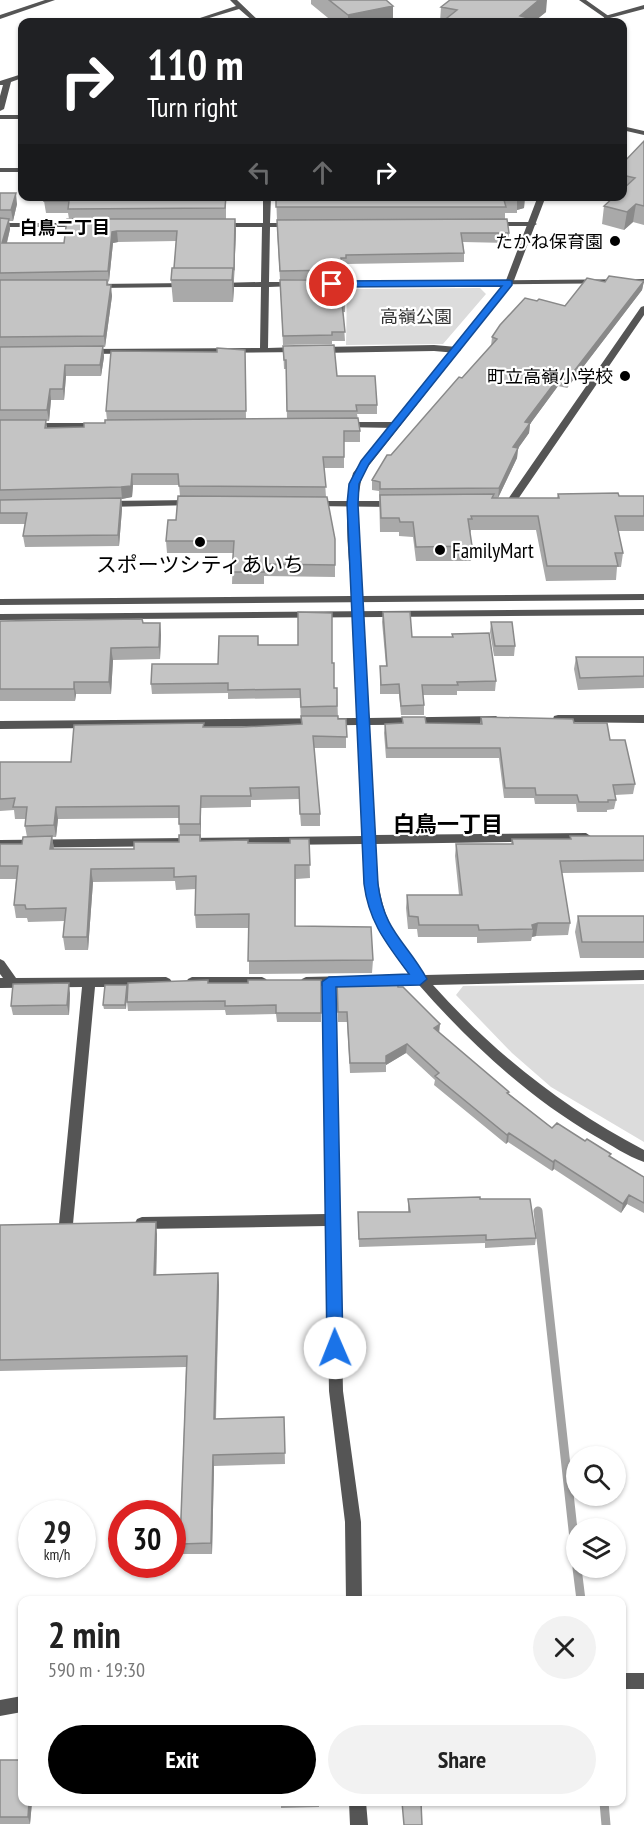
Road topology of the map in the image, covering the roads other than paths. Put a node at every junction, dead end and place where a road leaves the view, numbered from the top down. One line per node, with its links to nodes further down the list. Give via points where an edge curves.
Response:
1 (52, 0): 6 (street)
2 (233, 0): 4 (street)
3 (582, 0): 9 (street)
4 (240, 7): 7 (street); 8 (street)
5 (644, 7): 10 (street)
6 (0, 17)
7 (204, 18)
8 (252, 18)
9 (603, 18)
10 (611, 18)
11 (4, 82): 12 (street)
12 (0, 109)
13 (0, 117): 14 (street)
14 (18, 117)
15 (627, 129): 16 (street)
16 (644, 133)
17 (0, 170): 18 (street)
18 (18, 170)
19 (267, 201): 26 (street)
20 (540, 201): 22 (street)
21 (487, 224): 22 (street)
22 (533, 224): 29 (street)
23 (0, 225): 24 (street)
24 (92, 225)
25 (208, 225): 26 (street)
26 (266, 225): 27 (street); 34 (street)
27 (301, 225)
28 (644, 281): 29 (street)
29 (509, 283): 31 (street); 38 (street)
30 (300, 284): 34 (street)
31 (312, 284)
32 (196, 285): 35 (street)
33 (208, 285): 34 (street)
34 (265, 285): 37 (street)
35 (81, 286)
36 (644, 309): 46 (street)
37 (264, 350): 38 (street); 39 (street)
38 (456, 350): 41 (street)
39 (80, 352)
40 (338, 425): 41 (street)
41 (396, 425): 50 (street, via 358,473)
42 (0, 426): 43 (street)
43 (117, 426)
44 (208, 502): 49 (street)
45 (500, 502): 46 (street)
46 (512, 502): 47 (street)
47 (522, 502)
48 (297, 503): 50 (street)
49 (92, 504)
50 (352, 504): 51 (street); 53 (street)
51 (409, 504)
52 (644, 597): 53 (street)
53 (357, 599): 54 (street); 56 (street)
54 (0, 602)
55 (644, 612): 56 (street)
56 (357, 613): 57 (street); 61 (street)
57 (0, 617)
58 (644, 719): 60 (street)
59 (503, 720): 61 (street)
60 (550, 720)
61 (363, 721): 62 (street); 64 (street)
62 (0, 725)
63 (596, 837): 64 (street)
64 (369, 838): 65 (street); 68 (street, via 374,906 383,928)
65 (0, 844)
66 (0, 964): 73 (street)
67 (644, 975): 68 (street)
68 (420, 979): 72 (street); 74 (street, via 519,1078 587,1125)
69 (89, 982): 70 (street); 73 (street); 77 (street)
70 (272, 982)
71 (295, 982): 72 (street)
72 (329, 982): 75 (street)
73 (7, 983)
74 (644, 1156)
75 (332, 1220): 76 (street); 78 (street, via 336,1391 353,1522)
76 (124, 1223)
77 (67, 1224)
78 (354, 1596)
79 (626, 1681): 80 (street)
80 (644, 1681)
81 (18, 1705): 82 (street)
82 (0, 1708)
83 (358, 1806): 84 (street)
84 (359, 1825)

